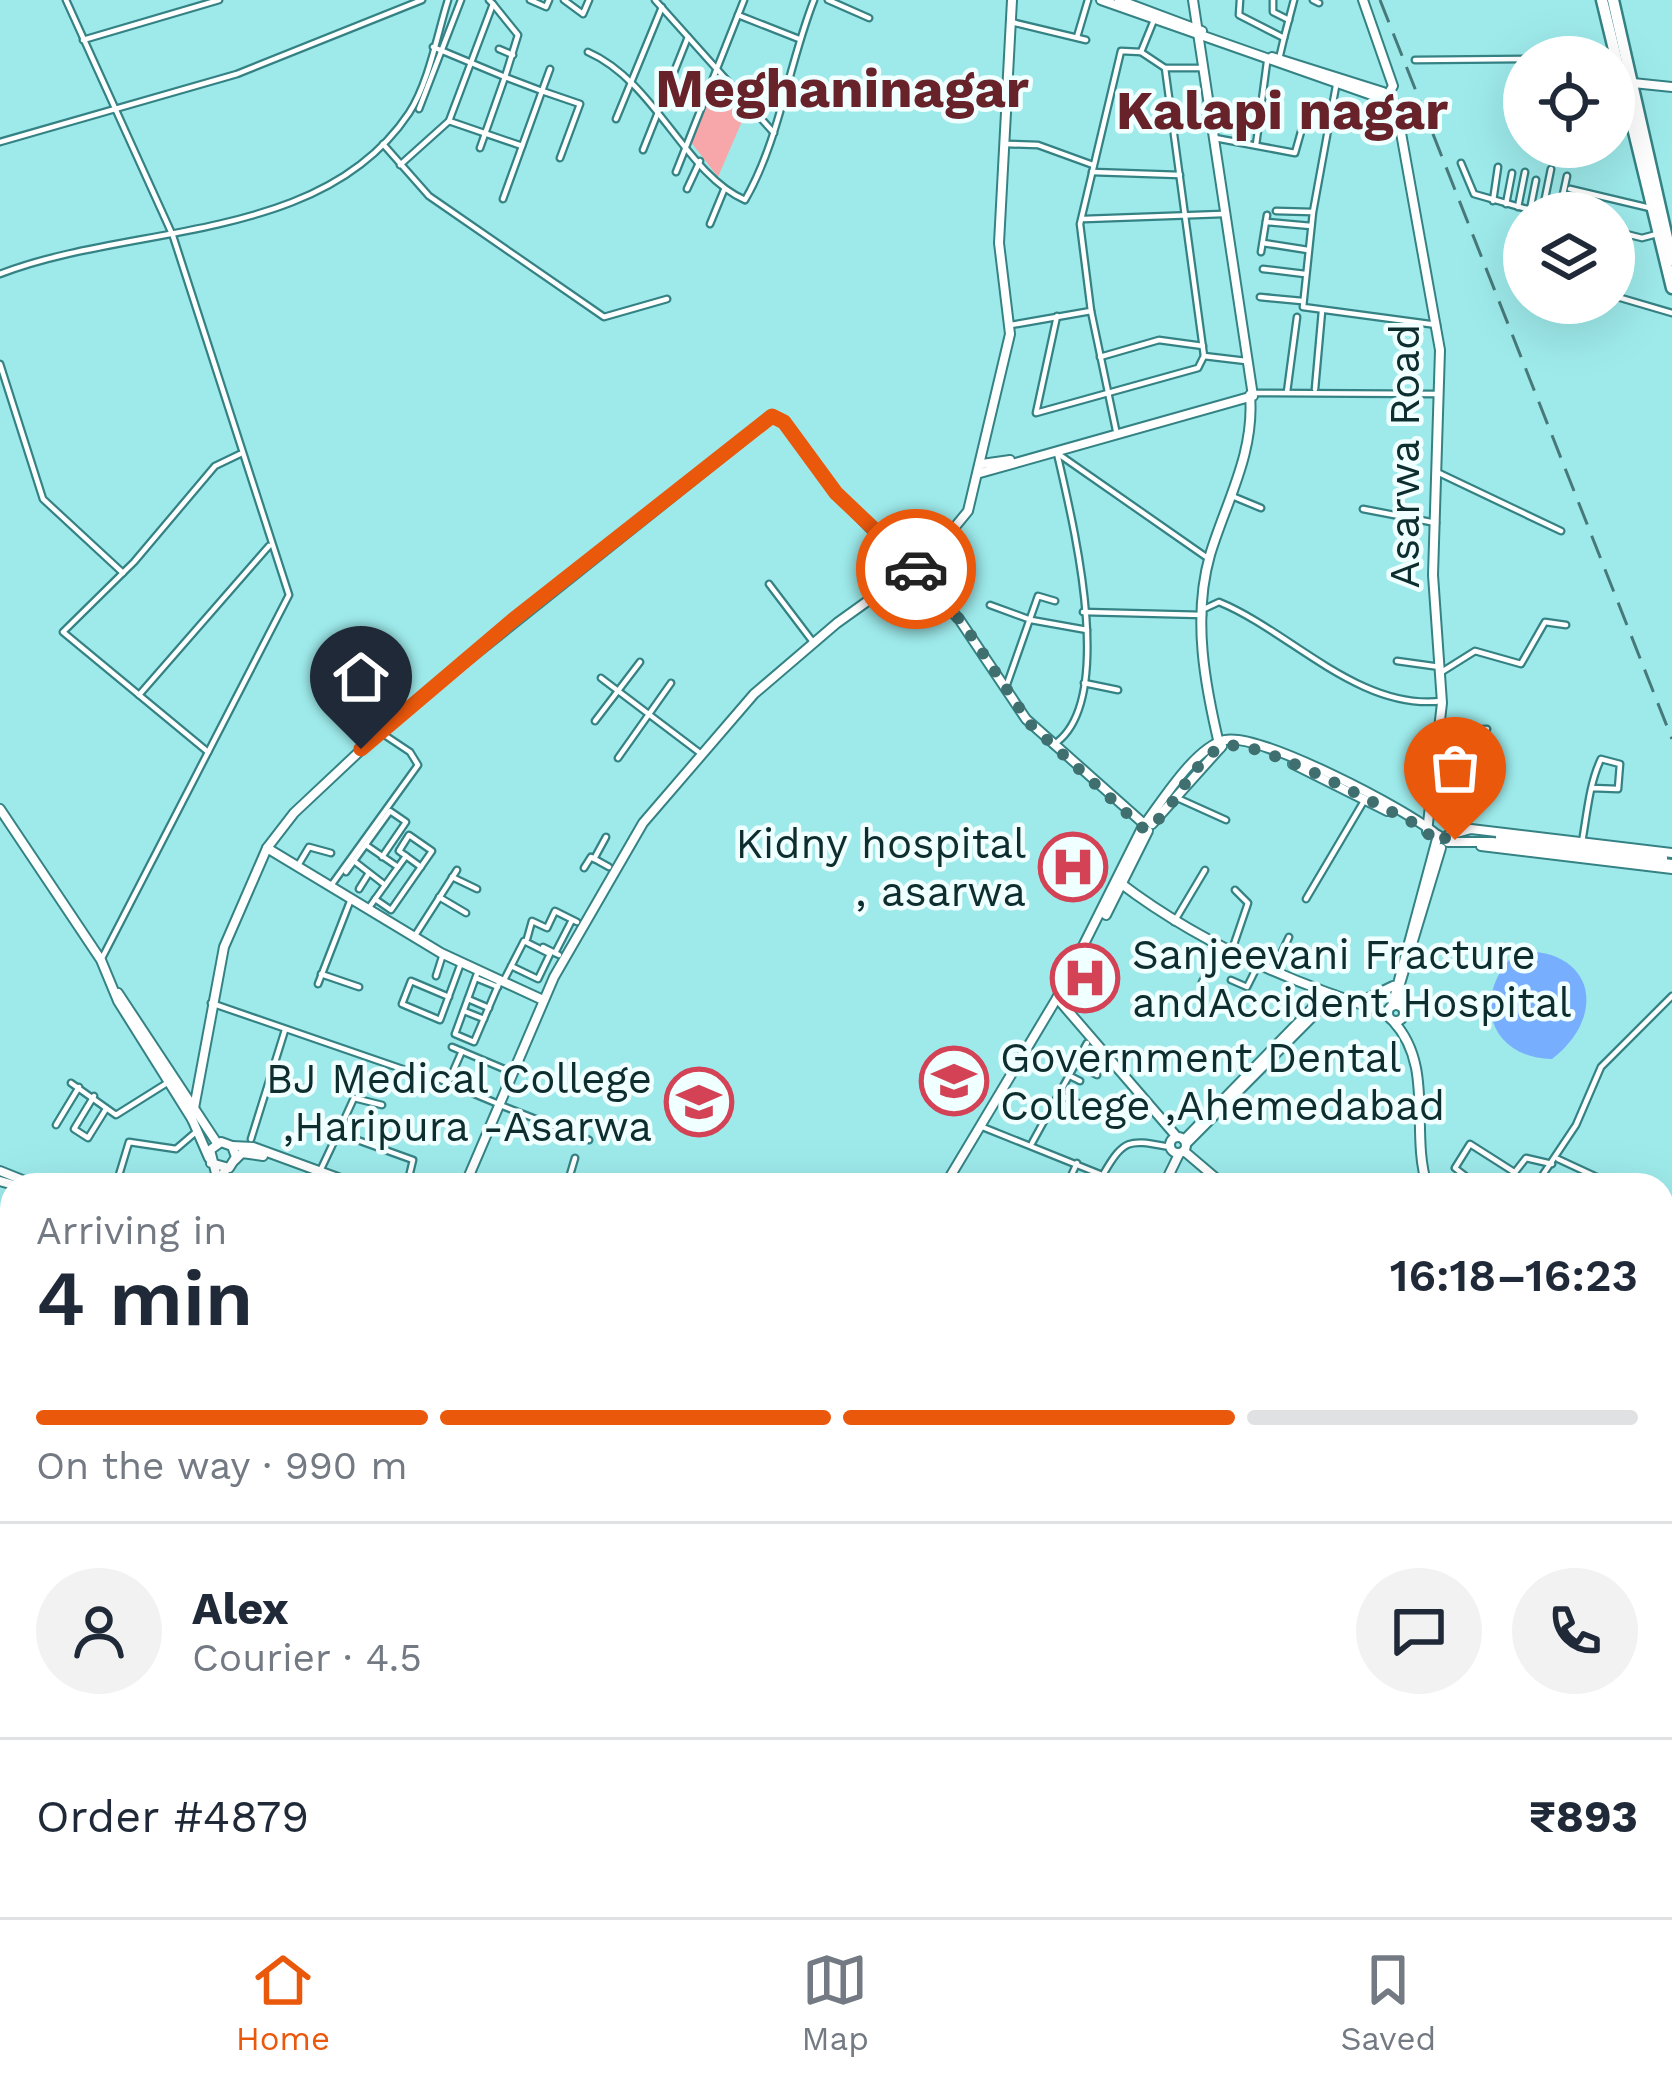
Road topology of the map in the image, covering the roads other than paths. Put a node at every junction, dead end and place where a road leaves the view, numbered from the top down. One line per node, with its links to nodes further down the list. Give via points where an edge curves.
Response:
1 (66, 0): 39 (street)
2 (220, 0): 39 (street)
3 (422, 0): 62 (street, via 296,54)
4 (448, 0): 41 (street)
5 (461, 0): 41 (street)
6 (530, 0): 7 (street, via 546,7)
7 (549, 0)
8 (565, 0): 9 (street, via 583,14)
9 (589, 0)
10 (655, 0): 26 (street)
11 (744, 0): 27 (street)
12 (814, 0): 38 (street)
13 (828, 0): 29 (street)
14 (1011, 0): 28 (street)
15 (1088, 0): 36 (street)
16 (1101, 0): 30 (street)
17 (1119, 0): 32 (street)
18 (1191, 0): 32 (street)
19 (1240, 0): 37 (street, via 1239,15)
20 (1273, 0): 31 (street, via 1273,11)
21 (1294, 0): 31 (street)
22 (1363, 0): 61 (street, Asarwa Road)
23 (1603, 0): 33 (main road)
24 (1613, 0): 34 (main road)
25 (491, 2): 45 (street, via 518,35); 50 (street)
26 (662, 8): 35 (street); 56 (street)
27 (738, 15): 38 (street); 51 (street)
28 (1011, 17): 36 (street); 76 (street)
29 (869, 18)
30 (1154, 20): 32 (street); 44 (street)
31 (1288, 20): 37 (street)
32 (1197, 32): 46 (street); 48 (street); 53 (street); 72 (street)
33 (1612, 36)
34 (1616, 36)
35 (688, 38): 51 (street); 65 (street)
36 (1077, 38): 40 (street)
37 (1283, 38): 46 (street)
38 (799, 39): 71 (street)
39 (82, 40): 62 (street)
40 (1087, 40)
41 (437, 49): 50 (street); 64 (street); 75 (street, via 411,110)
42 (499, 49): 45 (street)
43 (588, 52): 56 (street)
44 (1141, 52): 52 (street); 86 (street, via 1121,50)
45 (513, 55): 55 (street)
46 (1279, 59): 61 (street)
47 (1503, 59): 49 (street)
48 (1268, 60): 58 (street); 77 (street)
49 (1415, 60)
50 (471, 62): 55 (street); 67 (street)
51 (716, 68): 71 (street); 74 (street)
52 (1165, 68): 53 (street); 91 (street)
53 (1202, 68): 108 (street)
54 (550, 69): 60 (street)
55 (505, 77): 60 (street); 70 (street)
56 (630, 80): 65 (street); 66 (street)
57 (1635, 82): 59 (street)
58 (1336, 85): 61 (street); 107 (street)
59 (1672, 86)
60 (542, 91): 78 (street); 81 (street, via 580,104)
61 (1389, 95): 134 (street, Asarwa Road)
62 (114, 107): 73 (street); 114 (street)
63 (1308, 107): 77 (street, via 1295,153)
64 (419, 109)
65 (656, 110): 74 (street); 80 (street)
66 (616, 119)
67 (449, 121): 70 (street); 84 (street)
68 (1635, 123): 113 (main road)
69 (1635, 130): 105 (main road)
70 (486, 132): 78 (street); 79 (street)
71 (774, 133): 94 (street, via 746,199)
72 (1215, 139): 77 (street); 143 (street)
73 (0, 142)
74 (686, 142): 82 (street); 88 (street)
75 (383, 144): 84 (street); 114 (street, via 363,168 288,201)
76 (1006, 144): 86 (street, via 1038,145); 133 (street, via 999,243)
77 (1256, 145)
78 (522, 146): 102 (street)
79 (480, 148)
80 (643, 150)
81 (560, 158)
82 (700, 160): 94 (street); 95 (street)
83 (1461, 163): 103 (street, via 1474,194)
84 (400, 165): 125 (street, via 429,196 604,317)
85 (1498, 167): 103 (street)
86 (1093, 168): 91 (street); 110 (street)
87 (1551, 170): 100 (street)
88 (676, 172)
89 (1526, 172): 98 (street)
90 (1512, 173): 97 (street)
91 (1180, 175): 109 (street)
92 (1567, 176): 101 (street)
93 (1536, 180): 99 (street)
94 (725, 188): 111 (street)
95 (687, 189)
96 (1570, 189): 105 (street)
97 (1508, 192)
98 (1521, 192)
99 (1534, 192)
100 (1546, 192)
101 (1564, 192)
102 (502, 199)
103 (1493, 201): 104 (street)
104 (1503, 203)
105 (1650, 208): 113 (main road)
106 (1276, 211): 107 (street)
107 (1313, 212): 112 (street)
108 (1222, 214): 109 (street); 138 (street)
109 (1184, 215): 110 (street); 135 (street)
110 (1082, 219): 128 (street)
111 (710, 224)
112 (1311, 226): 116 (street, via 1267,219); 117 (street)
113 (1659, 231): 115 (street); 119 (main road); 123 (main road)
114 (173, 236): 121 (street); 147 (street)
115 (1635, 236)
116 (1263, 243): 117 (street); 118 (street)
117 (1308, 250): 122 (street)
118 (1261, 252)
119 (1672, 260)
120 (1264, 268): 122 (street)
121 (0, 274)
122 (1305, 274): 126 (street)
123 (1672, 287)
124 (1260, 297): 126 (street)
125 (668, 299)
126 (1302, 301): 129 (street)
127 (1635, 303): 130 (street)
128 (1091, 311): 131 (street); 137 (street)
129 (1322, 311): 134 (street); 140 (street)
130 (1672, 314)
131 (1057, 316): 133 (street); 142 (street, via 1036,413)
132 (1297, 317): 141 (street)
133 (1010, 325): 148 (street)
134 (1437, 325): 144 (street, Asarwa Road)
135 (1203, 346): 136 (street); 137 (street, via 1159,340)
136 (1204, 356): 138 (street); 142 (street, via 1198,368)
137 (1100, 357): 142 (street)
138 (1246, 361): 143 (street)
139 (0, 364): 158 (street, via 43,500)
140 (1314, 391): 141 (street); 144 (street)
141 (1287, 392): 143 (street)
142 (1106, 394): 145 (street)
143 (1251, 394): 145 (street); 150 (street)
144 (1441, 394): 149 (street, Asarwa Road)
145 (1116, 432): 146 (street)
146 (1057, 451): 148 (street); 156 (street); 162 (street)
147 (240, 454): 155 (street); 158 (street, via 215,466)
148 (981, 468): 157 (street, via 959,526)
149 (1439, 472): 153 (street, Asarwa Road); 154 (street)
150 (1232, 496): 151 (street); 156 (street)
151 (1261, 508)
152 (1363, 508): 153 (street)
153 (1436, 523): 170 (street, Asarwa Road)
154 (1562, 531)
155 (271, 543): 177 (street); 186 (street, via 290,595)
156 (1209, 559): 163 (street)
157 (915, 568): 167 (street); 174 (street); 183 (street, via 772,416)
158 (123, 573): 177 (street, via 63,632)
159 (770, 584): 167 (street)
160 (1055, 602): 164 (street, via 1038,596)
161 (990, 605): 164 (street)
162 (1083, 612): 163 (street); 166 (street)
163 (1203, 612): 178 (street, via 1219,602 1377,691); 184 (street, via 1204,686)
164 (1031, 620): 166 (street); 174 (street)
165 (1566, 625): 170 (street, via 1545,622 1521,664 1475,651)
166 (1087, 630): 173 (street)
167 (813, 642): 187 (street)
168 (1397, 661): 170 (street)
169 (640, 662): 176 (street)
170 (1440, 670): 178 (street, Asarwa Road)
171 (601, 678): 176 (street)
172 (671, 683): 179 (street)
173 (1084, 683): 175 (street); 185 (street, via 1076,723)
174 (1006, 687): 185 (street)
175 (1118, 690)
176 (618, 692): 179 (street); 180 (street)
177 (139, 695): 186 (street)
178 (1442, 701): 182 (street, Asarwa Road)
179 (650, 714): 187 (street); 188 (street)
180 (596, 721)
181 (1487, 729): 182 (street)
182 (1439, 731): 196 (street, Asarwa Road)
183 (380, 732): 203 (street); 221 (street, via 418,765)
184 (1219, 745): 190 (street); 191 (street, via 1246,740); 194 (street)
185 (1053, 746): 194 (street)
186 (208, 752): 240 (street)
187 (698, 752): 214 (street); 261 (street, via 621,855)
188 (618, 758)
189 (1592, 788): 189 (street, via 1601,759 1620,764 1618,790); 200 (street)
190 (1175, 797): 193 (street); 194 (street)
191 (1365, 798): 196 (street); 229 (street)
192 (0, 809): 240 (street)
193 (1226, 820)
194 (1146, 825): 219 (street)
195 (377, 829): 199 (street); 199 (street, via 390,811 406,822); 202 (street)
196 (1435, 834): 197 (street); 232 (street); 232 (street)
197 (1466, 836): 200 (street, via 1471,829); 210 (street)
198 (606, 837): 204 (street)
199 (394, 839): 206 (street)
200 (1582, 842): 210 (street)
201 (592, 844): 204 (street)
202 (366, 845): 206 (street); 209 (street)
203 (267, 848): 211 (street); 263 (street, via 224,946)
204 (600, 848): 208 (street)
205 (331, 853): 211 (street, via 309,847)
206 (382, 856): 212 (street)
207 (406, 856): 212 (street); 213 (street); 213 (street, via 399,851 409,835 432,851)
208 (594, 859): 214 (street); 215 (street)
209 (354, 861): 217 (street); 218 (street)
210 (1672, 861)
211 (297, 866): 221 (street)
212 (398, 867): 220 (street)
213 (422, 867): 225 (street)
214 (608, 867): 233 (street)
215 (584, 868)
216 (1205, 870): 234 (street)
217 (346, 872)
218 (370, 873): 220 (street); 222 (street)
219 (1120, 882): 234 (street); 262 (street)
220 (386, 884): 225 (street); 228 (street)
221 (330, 887): 227 (street)
222 (359, 889)
223 (477, 889): 226 (street, via 454,873)
224 (1235, 890): 237 (street, via 1248,903)
225 (402, 895): 228 (street, via 391,910)
226 (439, 897): 231 (street); 235 (street)
227 (351, 899): 230 (street); 245 (street)
228 (375, 899): 230 (street)
229 (1306, 899)
230 (368, 909): 235 (street)
231 (466, 913)
232 (1416, 915): 254 (street); 267 (street)
233 (575, 921): 239 (street); 239 (street, via 555,911 547,928 532,921 524,938)
234 (1174, 922): 237 (street)
235 (413, 937): 238 (street)
236 (1289, 937): 244 (street)
237 (1227, 948): 242 (street); 251 (street)
238 (443, 954): 241 (street); 248 (street)
239 (557, 954): 261 (street)
240 (101, 960): 256 (street)
241 (461, 963): 246 (street); 259 (street)
242 (1258, 963): 244 (street); 249 (street, via 1250,989)
243 (511, 966): 243 (street, via 524,941 550,954 538,979); 252 (street)
244 (1274, 969): 257 (street)
245 (321, 974): 253 (street); 255 (street)
246 (477, 974): 252 (street); 260 (street)
247 (399, 976): 250 (street)
248 (436, 976)
249 (1232, 980)
250 (411, 981): 259 (street); 259 (street, via 402,1004 440,1019)
251 (1202, 982)
252 (500, 983): 261 (street); 265 (street)
253 (318, 984)
254 (1393, 986): 264 (street); 267 (street)
255 (359, 987)
256 (117, 992): 283 (street); 291 (street)
257 (1330, 994): 264 (street); 302 (street)
258 (1672, 996): 307 (street, via 1601,1067)
259 (448, 997)
260 (468, 999): 265 (street); 266 (street)
261 (541, 999): 277 (street); 288 (street)
262 (1058, 1000): 295 (street); 302 (street)
263 (212, 1003): 269 (street); 291 (street)
264 (1357, 1003): 267 (street)
265 (489, 1008): 268 (street)
266 (464, 1011): 268 (street); 268 (street, via 455,1034 475,1042)
267 (1395, 1013): 324 (street, via 1418,1070)
268 (484, 1019)
269 (285, 1030): 276 (street); 298 (street)
270 (1087, 1043): 275 (street)
271 (452, 1047): 272 (street)
272 (462, 1052): 274 (street); 277 (street)
273 (443, 1057): 274 (street)
274 (457, 1062): 284 (street)
275 (1075, 1064): 278 (street); 279 (street)
276 (408, 1071)
277 (509, 1071): 288 (street)
278 (1068, 1075): 281 (street); 286 (street)
279 (1097, 1075)
280 (436, 1078): 284 (street)
281 (1080, 1081)
282 (71, 1083): 285 (street)
283 (167, 1083): 290 (street, via 116,1115); 293 (street)
284 (448, 1083): 288 (street)
285 (79, 1087): 287 (street); 294 (street)
286 (1058, 1094): 292 (street); 301 (street)
287 (94, 1096): 290 (street); 290 (street, via 74,1129 88,1138)
288 (498, 1104): 299 (street); 317 (street)
289 (382, 1105): 297 (street, via 354,1098)
290 (107, 1108)
291 (196, 1108): 293 (street); 300 (street)
292 (1092, 1109)
293 (192, 1120): 296 (street)
294 (56, 1125)
295 (982, 1126): 301 (street); 319 (street)
296 (197, 1131): 305 (street); 311 (street, via 176,1149 129,1142)
297 (338, 1133): 309 (street); 316 (street, via 413,1160)
298 (251, 1139)
299 (589, 1140)
300 (218, 1143): 303 (street); 305 (street)
301 (1032, 1144): 306 (street)
302 (1179, 1145): 321 (street, via 1131,1142); 322 (street); 323 (street)
303 (232, 1146): 308 (street); 309 (street)
304 (575, 1158): 318 (street)
305 (210, 1161): 308 (street); 312 (street)
306 (1077, 1162): 320 (street); 321 (street)
307 (1555, 1162): 310 (street, via 1526,1158); 326 (street); 327 (street)
308 (232, 1164): 313 (street); 314 (street, via 252,1153)
309 (320, 1171): 315 (street)
310 (1514, 1172): 325 (street, via 1470,1144 1455,1168)
311 (120, 1173)
312 (216, 1173)
313 (224, 1173)
314 (309, 1173)
315 (325, 1173)
316 (410, 1173)
317 (468, 1173)
318 (571, 1173)
319 (955, 1173)
320 (1072, 1173)
321 (1104, 1173)
322 (1168, 1173)
323 (1208, 1173)
324 (1424, 1173)
325 (1461, 1173)
326 (1546, 1173)
327 (1583, 1173)

